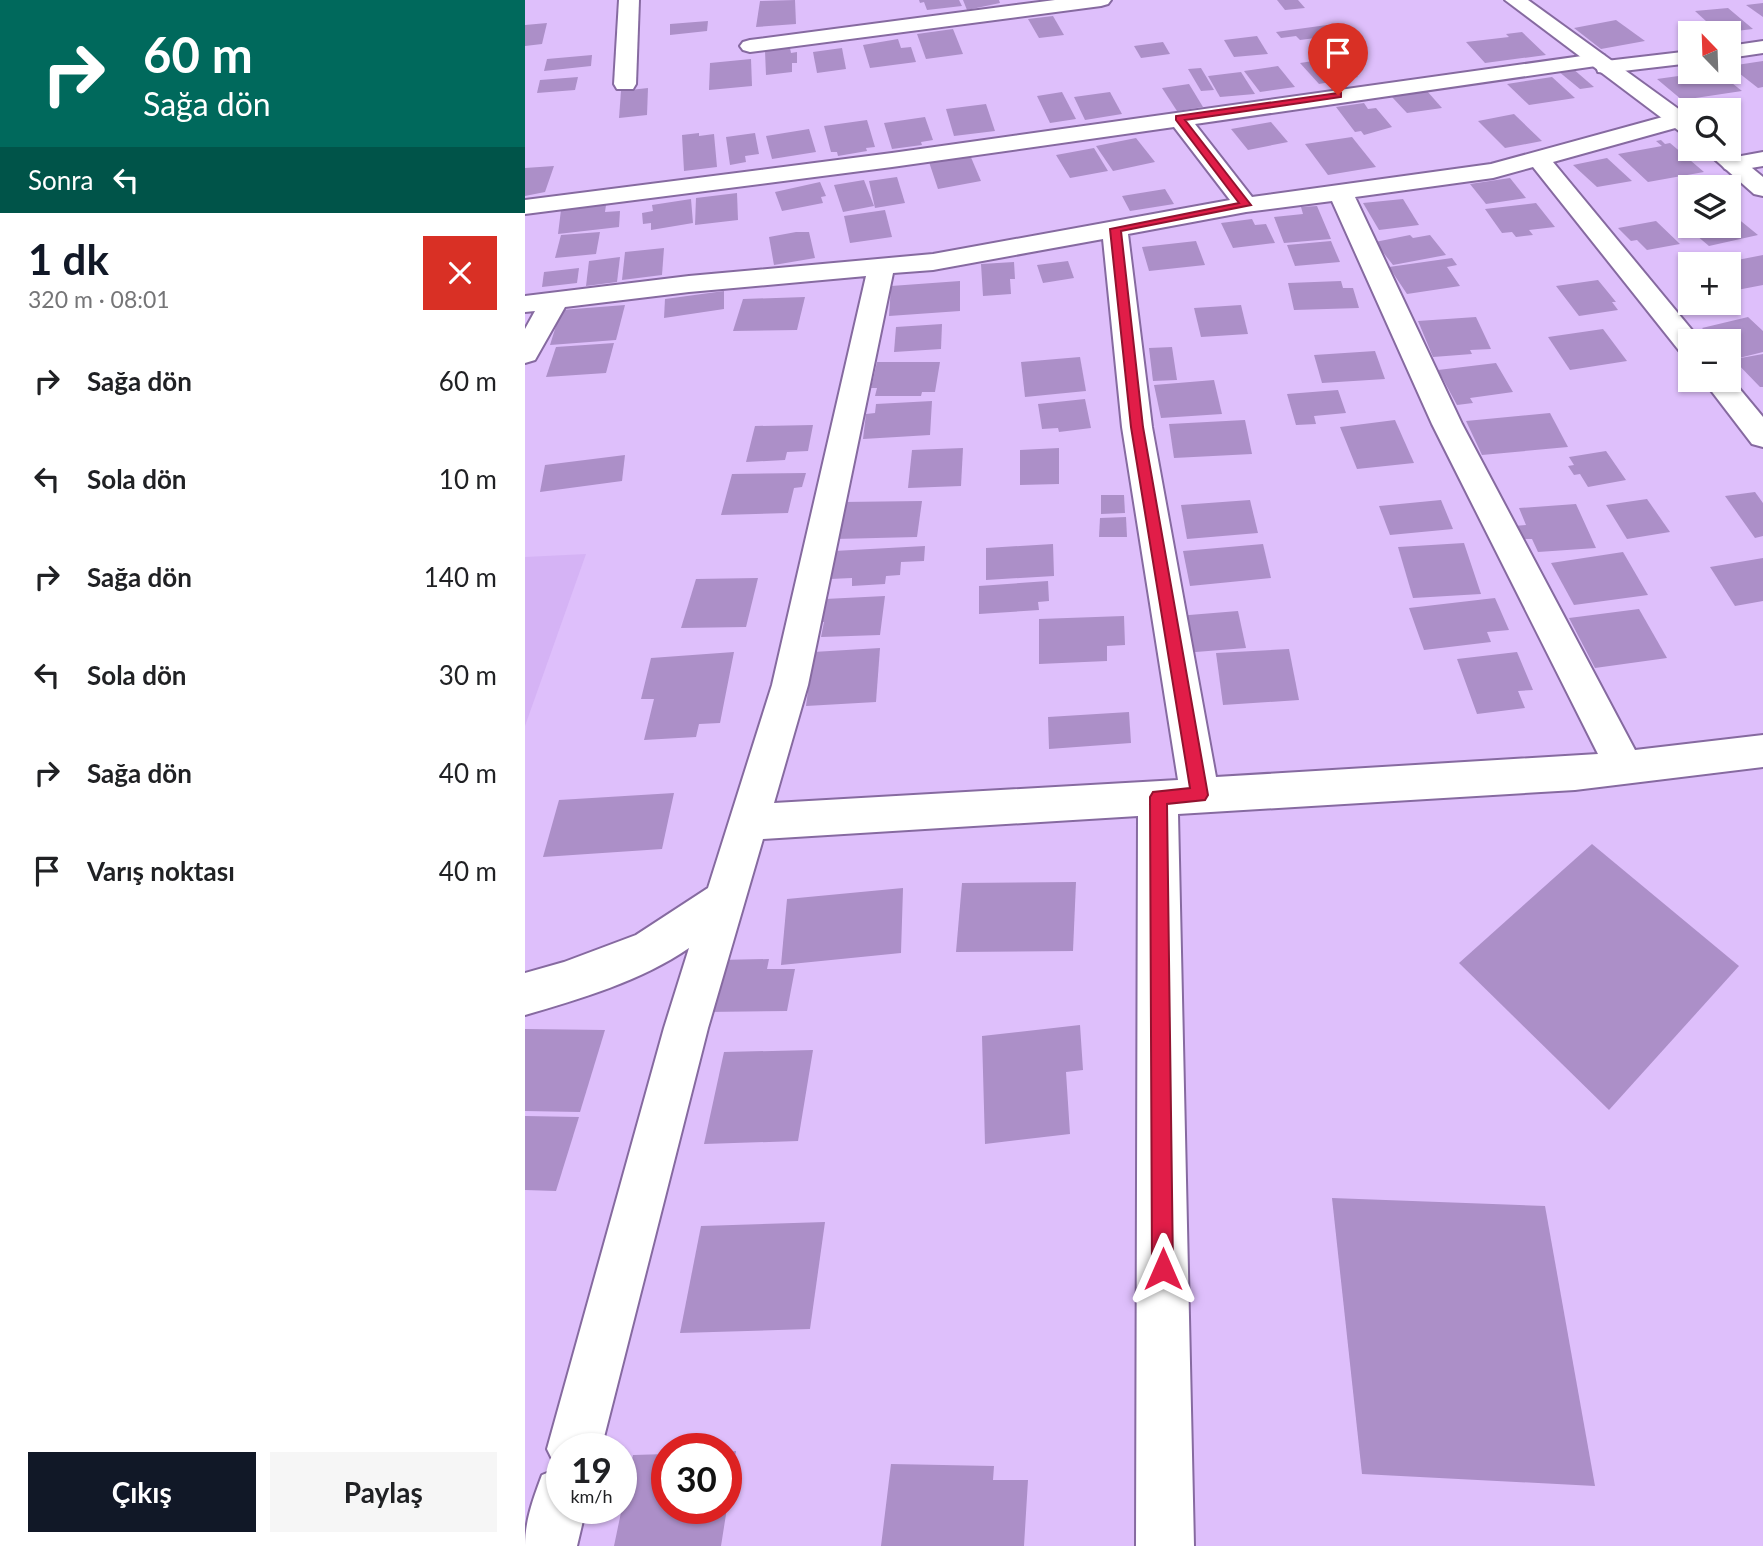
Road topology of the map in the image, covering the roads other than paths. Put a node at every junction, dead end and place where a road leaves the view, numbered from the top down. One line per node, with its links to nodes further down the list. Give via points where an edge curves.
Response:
1 (629, 0): 9 (street)
2 (1101, 0): 4 (street)
3 (1515, 0): 8 (street)
4 (750, 46)
5 (1763, 47): 6 (street)
6 (1741, 50)
7 (1678, 58): 8 (street)
8 (1601, 63): 10 (street); 11 (street)
9 (625, 84)
10 (1179, 118): 19 (street); 20 (street)
11 (1678, 120)
12 (1678, 125): 14 (street)
13 (1741, 157): 15 (street)
14 (1538, 158): 18 (street, via 1493,171); 25 (street)
15 (1763, 159)
16 (1730, 161): 17 (street)
17 (1763, 189)
18 (1340, 192): 19 (street); 30 (street, via 1447,424)
19 (1246, 205): 21 (street)
20 (525, 207)
21 (1115, 229): 22 (street); 31 (street)
22 (881, 267): 23 (street); 32 (street, via 790,685)
23 (555, 300): 24 (street); 26 (street)
24 (525, 304)
25 (1678, 331)
26 (525, 354)
27 (1727, 392): 28 (street)
28 (1763, 437)
29 (1763, 751): 30 (street)
30 (1625, 768): 31 (street)
31 (1179, 796): 32 (street); 38 (street)
32 (749, 822): 33 (street)
33 (725, 900): 34 (street, via 650,950); 35 (street, via 686,1028)
34 (525, 994)
35 (578, 1433)
36 (554, 1524): 37 (street)
37 (548, 1546)
38 (1165, 1546)

